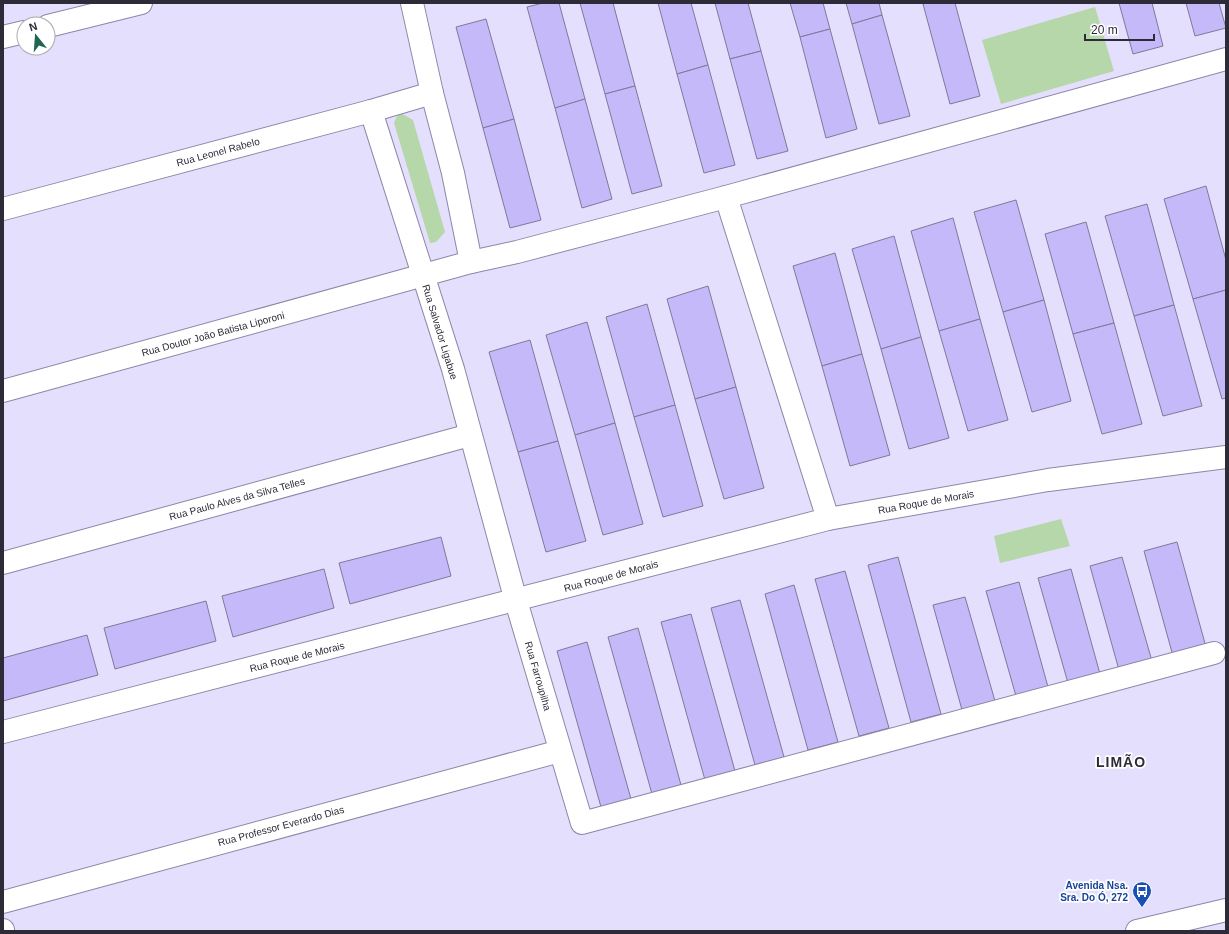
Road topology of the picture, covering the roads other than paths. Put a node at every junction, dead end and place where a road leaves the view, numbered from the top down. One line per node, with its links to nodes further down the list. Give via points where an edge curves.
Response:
1 (141, 3): 3 (street)
2 (412, 3): 7 (street)
3 (56, 24)
4 (16, 34): 5 (street)
5 (3, 37)
6 (1226, 59): 9 (street, Rua Salvador Ligabue)
7 (432, 93): 8 (street, Rua Leonel Rabelo); 11 (street, via 453,173)
8 (372, 111): 10 (street, Rua Leonel Rabelo); 12 (street)
9 (726, 197): 11 (street, Rua Salvador Ligabue); 16 (street)
10 (3, 209)
11 (471, 262): 12 (street, Rua Salvador Ligabue)
12 (423, 275): 13 (street, Rua Doutor João Batista Liporoni); 14 (street, Rua Salvador Ligabue, via 453,369)
13 (3, 391)
14 (470, 435): 17 (street, Rua Paulo Alves da Silva Telles); 18 (street, Rua Salvador Ligabue)
15 (1226, 457): 16 (street, Rua Roque de Morais, via 1048,480)
16 (828, 519): 18 (street, Rua Roque de Morais)
17 (3, 563)
18 (516, 600): 20 (street, Rua Roque de Morais); 21 (street, Rua Farroupilha)
19 (1214, 653): 21 (street, Rua Farroupilha, via 582,823)
20 (3, 732)
21 (560, 751): 22 (street, Rua Professor Everardo Dias)
22 (3, 902)
23 (1226, 910): 24 (street)
24 (1137, 931)

